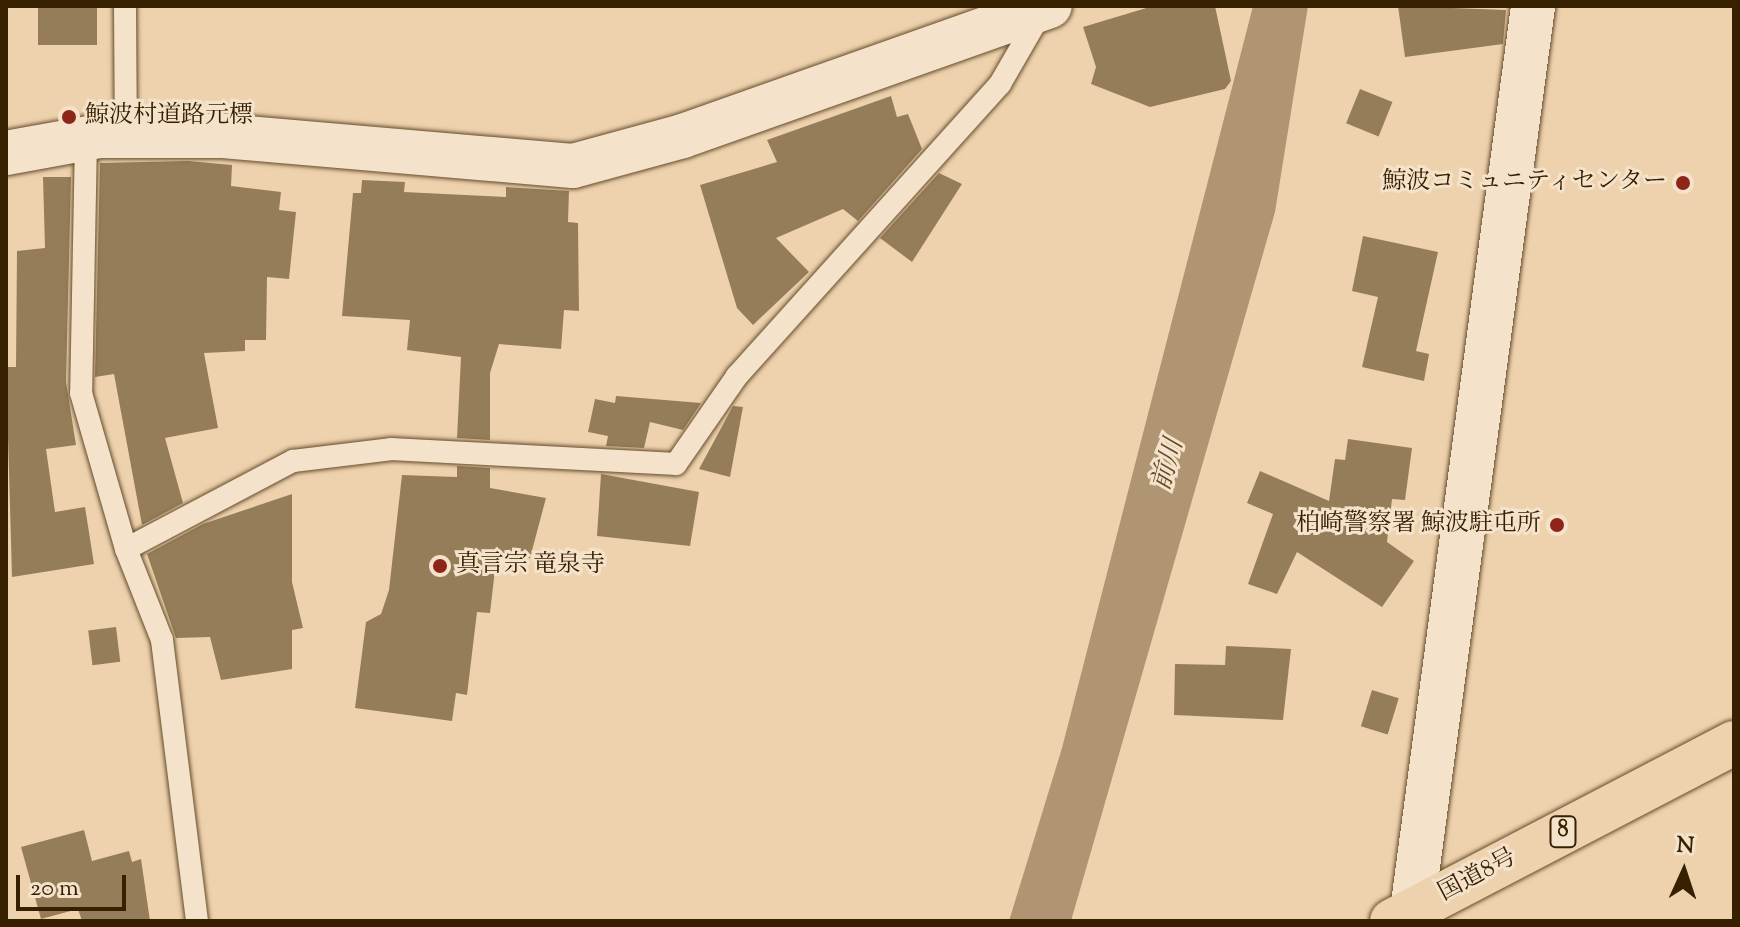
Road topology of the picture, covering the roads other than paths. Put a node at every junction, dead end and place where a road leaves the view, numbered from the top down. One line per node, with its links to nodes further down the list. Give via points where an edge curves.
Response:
1 (125, 6): 4 (lane)
2 (1533, 6): 8 (street)
3 (1046, 7): 4 (street, via 683,136 573,166); 6 (lane, via 1000,84 737,376 676,464 392,449 293,461)
4 (106, 137): 5 (street); 6 (lane, via 81,393)
5 (6, 153)
6 (126, 549): 9 (lane, via 162,640)
7 (1734, 743): 8 (highway, 国道8号 / 8)
8 (1402, 916)
9 (197, 921)

